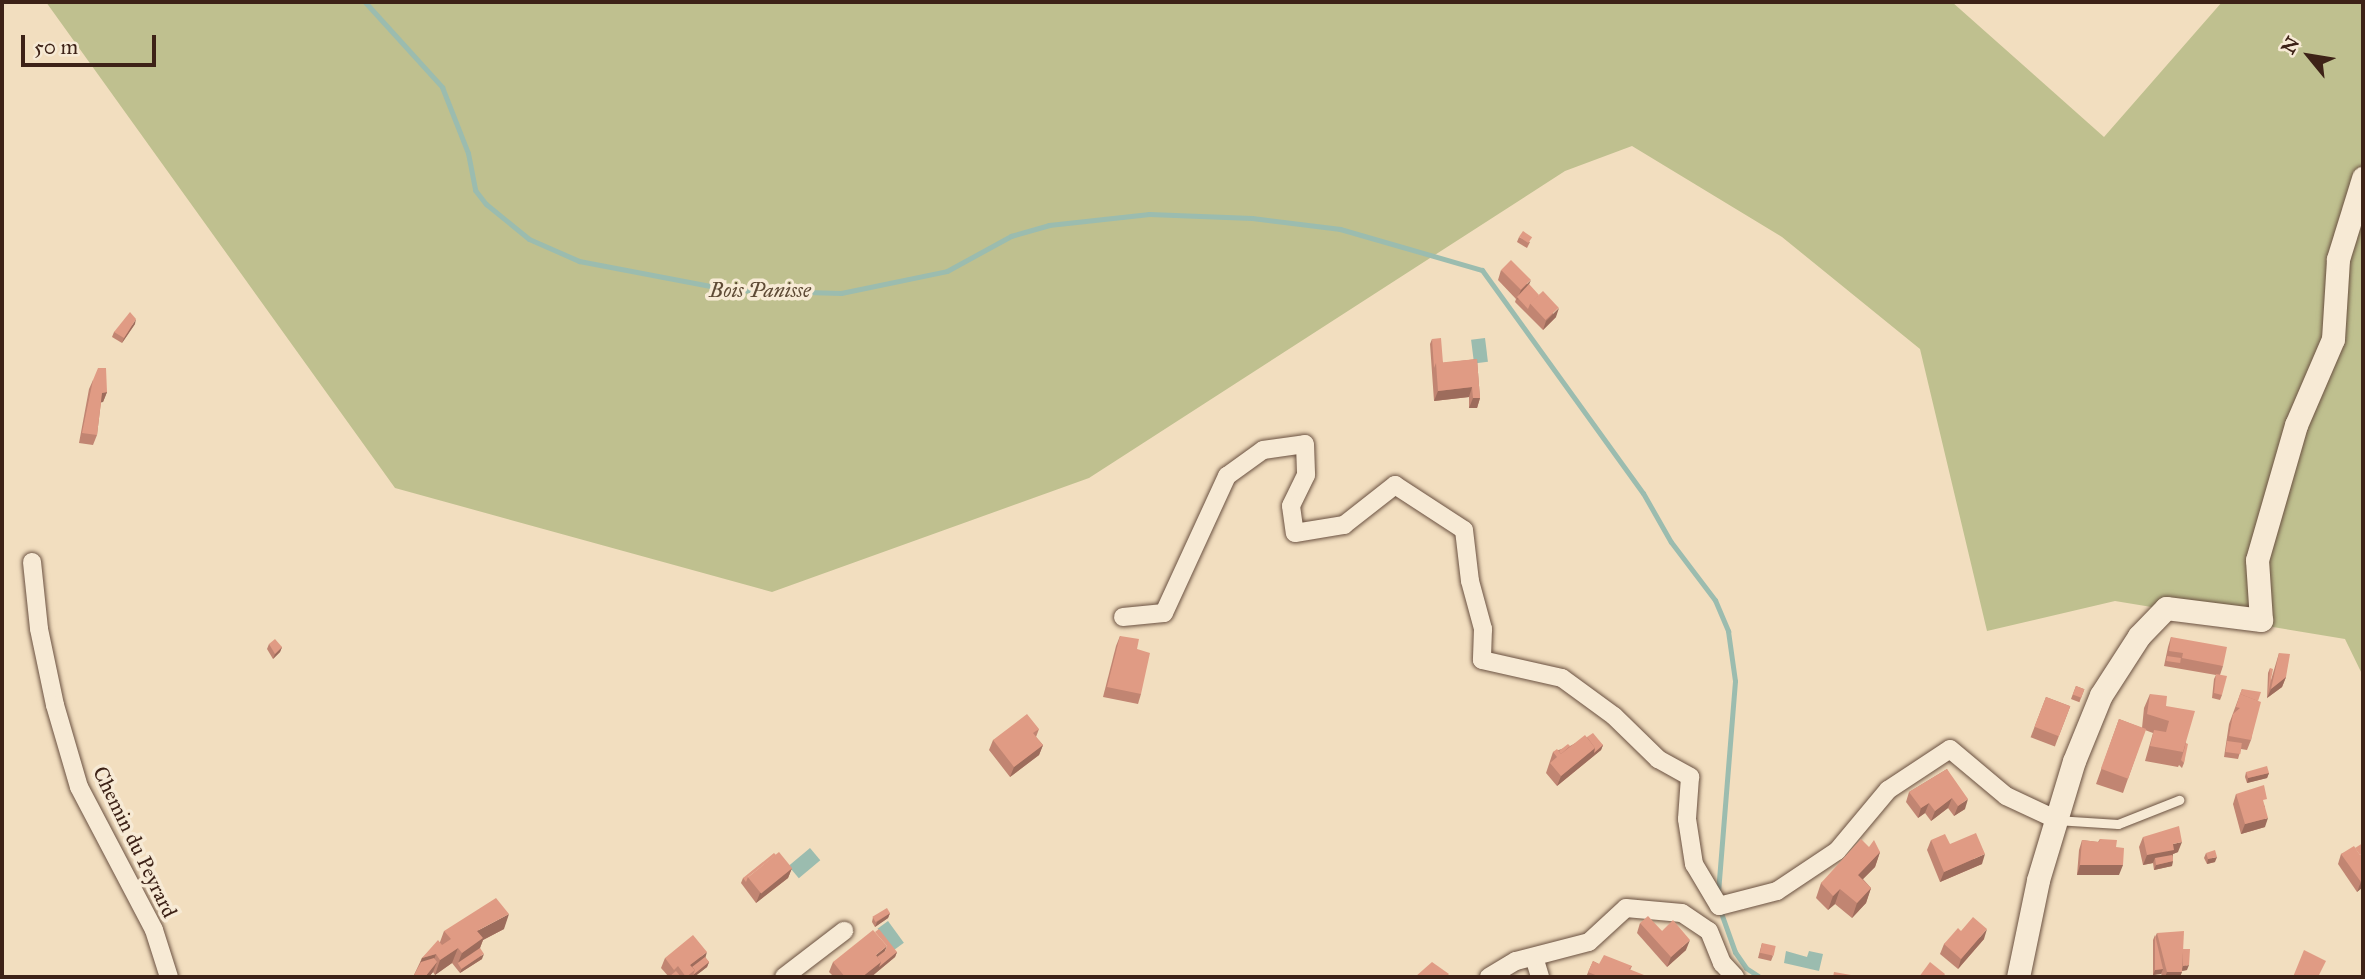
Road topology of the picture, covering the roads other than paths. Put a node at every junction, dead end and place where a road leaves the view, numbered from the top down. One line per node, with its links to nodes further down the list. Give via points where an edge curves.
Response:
1 (2363, 178): 5 (street, via 2338,259 2333,339 2296,425 2257,560 2260,620 2166,608 2151,619 2101,695)
2 (32, 562): 8 (street, Chemin du Peyrard, via 55,705 79,787 154,930)
3 (1123, 617): 5 (street, via 1164,613 1227,476 1263,450 1305,444 1307,475 1291,506 1295,533 1344,525 1395,485 1464,530 1470,581 1483,629 1482,660 1562,678 1615,716 1658,759 1690,778 1686,819 1694,864 1719,906 1777,891 1837,851 1888,790 1950,749 2006,796)
4 (2179, 800): 5 (lane, via 2118,824 2070,824)
5 (2055, 819): 13 (street)
6 (844, 931): 9 (street)
7 (1534, 957): 10 (street, via 1516,961); 11 (street); 12 (street, via 1589,942 1626,908 1682,914 1709,931 1722,963)
8 (169, 977)
9 (784, 977)
10 (1489, 977)
11 (1540, 977)
12 (1735, 977)
13 (2018, 977)

